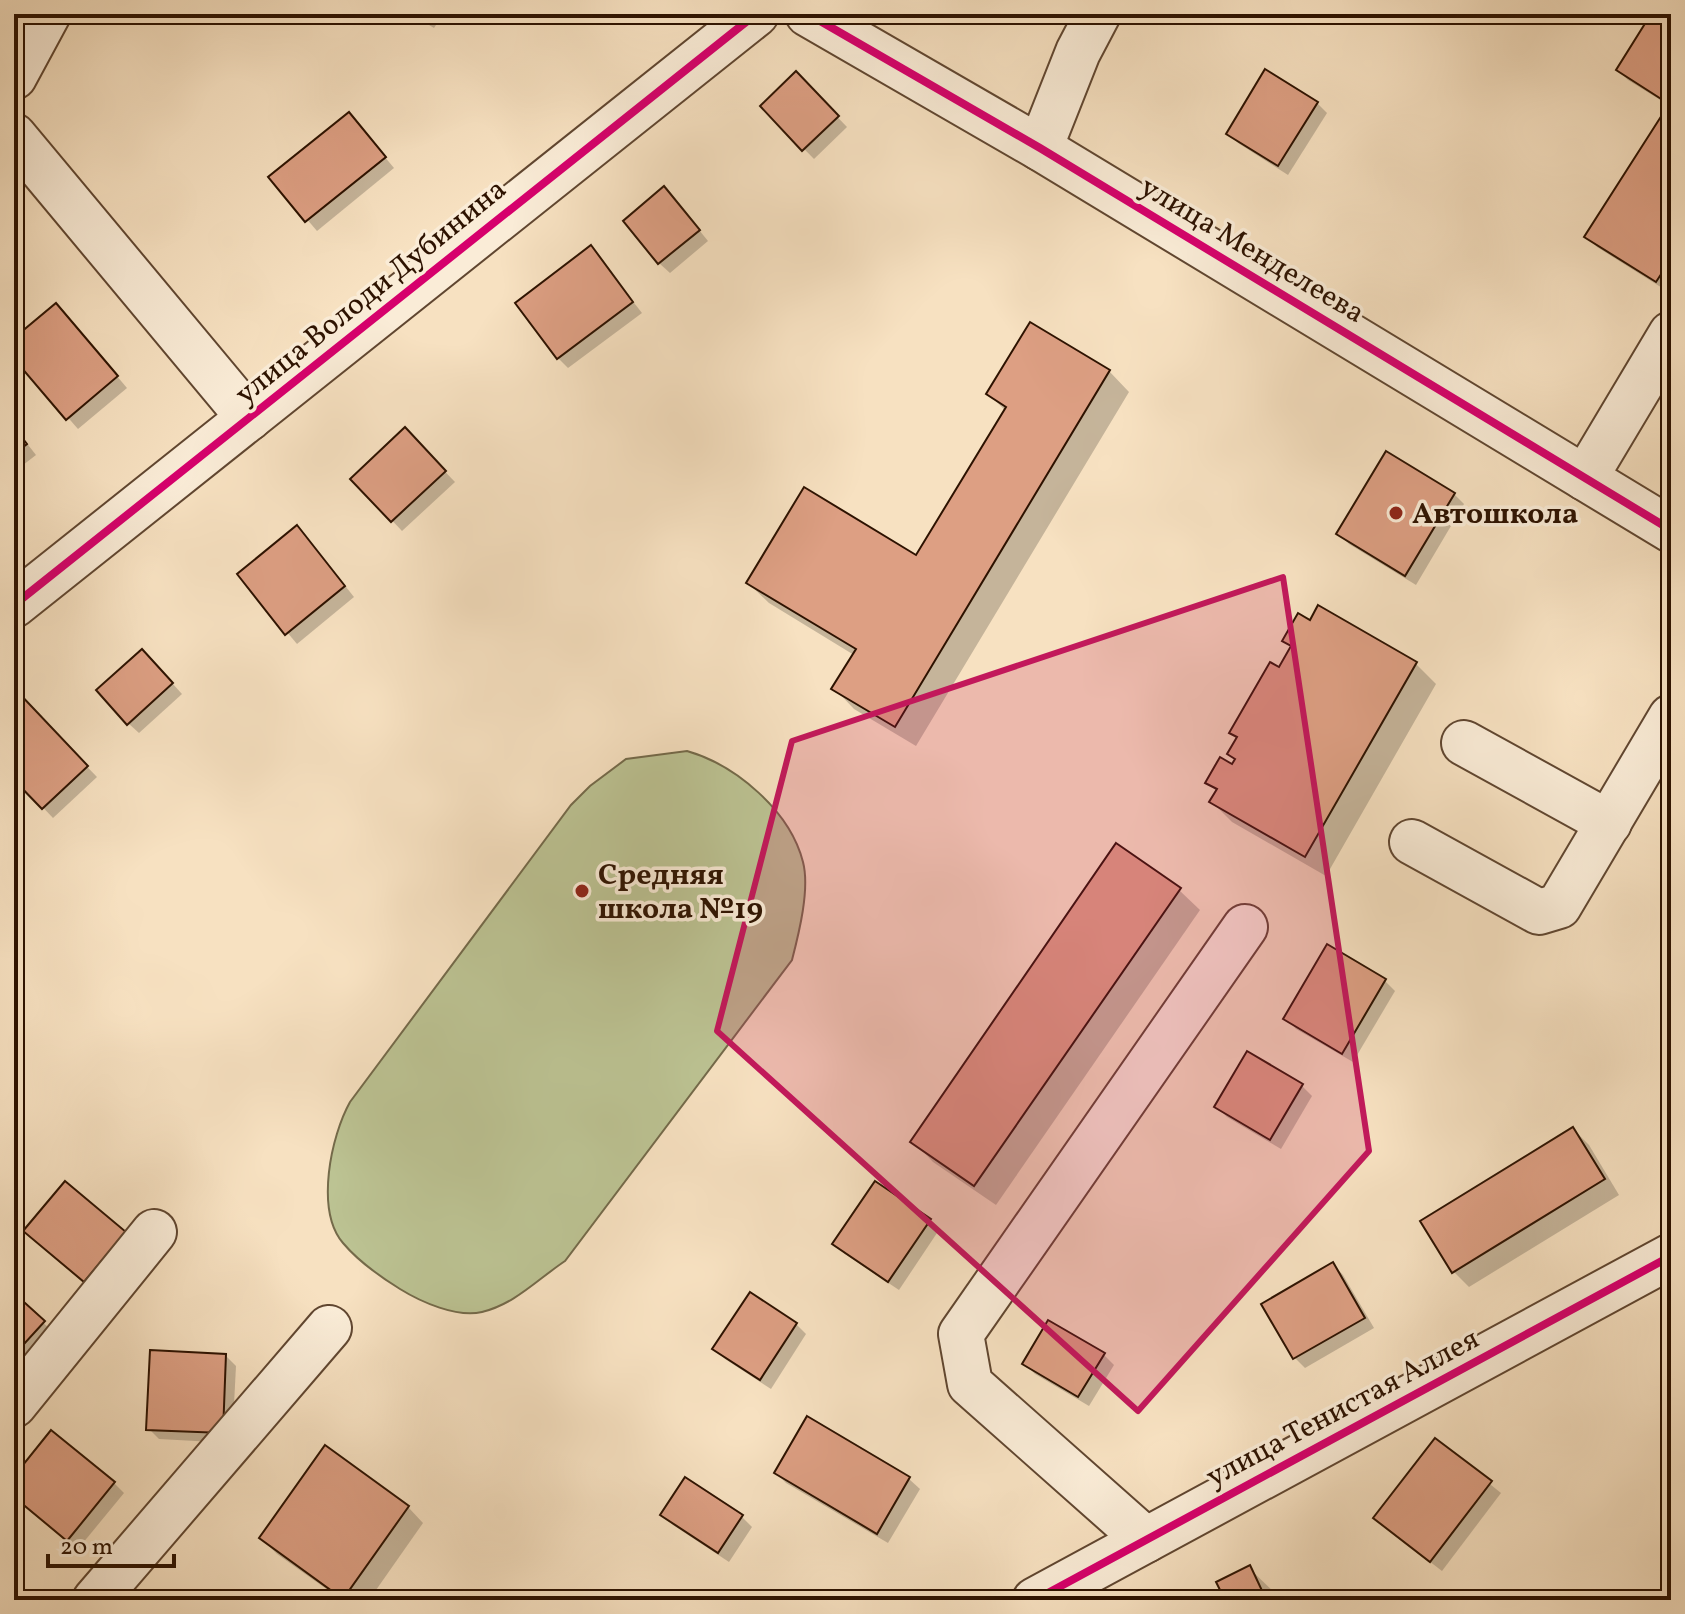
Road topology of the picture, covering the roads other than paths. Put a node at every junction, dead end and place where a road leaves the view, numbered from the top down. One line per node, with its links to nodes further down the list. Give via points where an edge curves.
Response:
1 (48, 14): 5 (street)
2 (756, 14): 9 (street, улица Володи Дубинина)
3 (808, 14): 7 (street, улица Менделеева)
4 (1098, 14): 7 (street)
5 (14, 77)
6 (14, 136): 9 (street)
7 (1040, 148): 10 (street, улица Менделеева)
8 (1671, 334): 10 (street)
9 (249, 418): 12 (street, улица Володи Дубинина)
10 (1585, 478): 11 (street, улица Менделеева)
11 (1671, 530)
12 (14, 605)
13 (1671, 717): 15 (street)
14 (1464, 743): 15 (street)
15 (1609, 823): 16 (street, via 1559,906 1539,912)
16 (1412, 842)
17 (1245, 927): 22 (street, via 961,1334 970,1384)
18 (154, 1232): 21 (street)
19 (1671, 1256): 22 (street, улица Тенистая Аллея)
20 (329, 1328): 23 (street)
21 (14, 1405)
22 (1146, 1540): 24 (street, улица Тенистая Аллея)
23 (95, 1600)
24 (1035, 1600)

